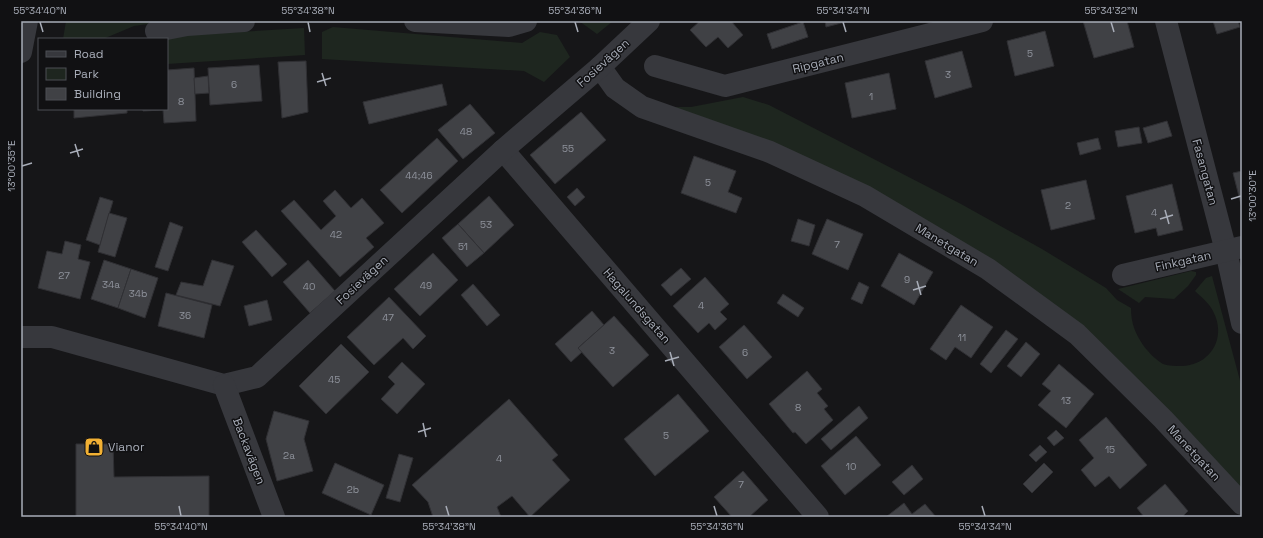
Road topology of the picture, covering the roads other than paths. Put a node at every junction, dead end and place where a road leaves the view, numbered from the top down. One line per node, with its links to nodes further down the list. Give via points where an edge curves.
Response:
1 (27, 21): 9 (street)
2 (244, 21): 8 (street, via 187,25)
3 (415, 21): 4 (street, via 509,26)
4 (526, 21)
5 (649, 21): 11 (street, Fosievägen)
6 (982, 21): 10 (street, Ripgatan, via 725,86)
7 (1166, 21): 13 (street, Fasangatan)
8 (156, 31)
9 (21, 52)
10 (655, 66)
11 (600, 67): 12 (street, Fosievägen); 18 (street, Manetgatan, via 615,88 642,106 770,152 864,196 988,269 1076,334 1163,419)
12 (503, 150): 17 (street, Fosievägen, via 257,378); 20 (street, Hagalundsgatan)
13 (1234, 249): 14 (street, Finkgatan); 15 (street, Fasangatan)
14 (1123, 275)
15 (1242, 323)
16 (21, 337): 17 (street, Fosievägen, via 52,337)
17 (224, 385): 19 (street, Backavägen)
18 (1242, 504)
19 (274, 517)
20 (818, 517)

